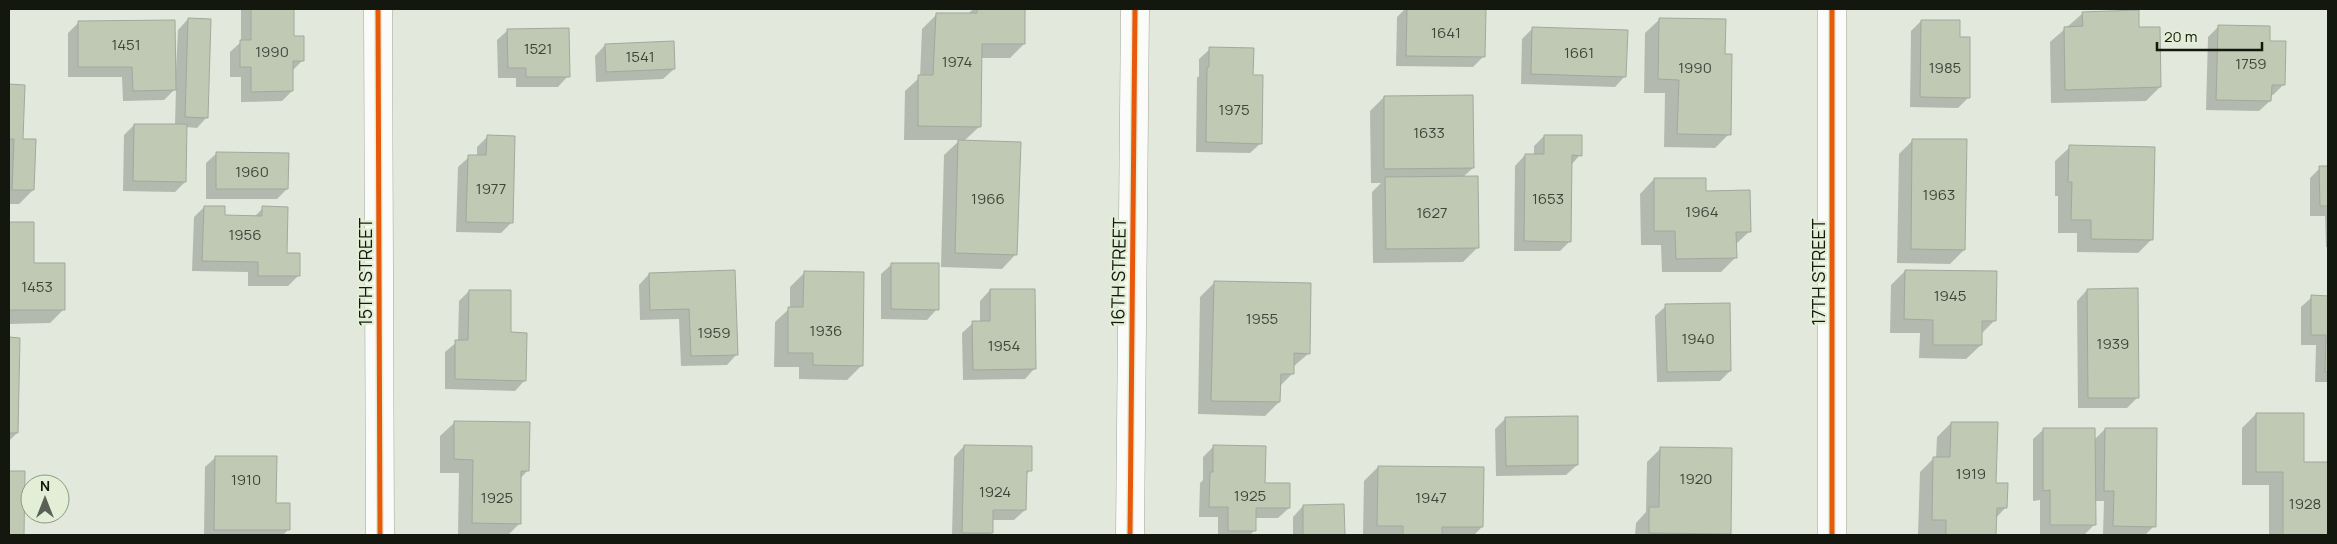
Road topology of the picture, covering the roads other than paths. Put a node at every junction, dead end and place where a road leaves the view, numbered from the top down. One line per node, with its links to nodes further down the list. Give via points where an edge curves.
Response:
1 (378, 9): 4 (street, 15TH STREET)
2 (1135, 9): 5 (street, 16TH STREET)
3 (1832, 9): 6 (street, 17TH STREET)
4 (380, 535)
5 (1130, 535)
6 (1832, 535)

